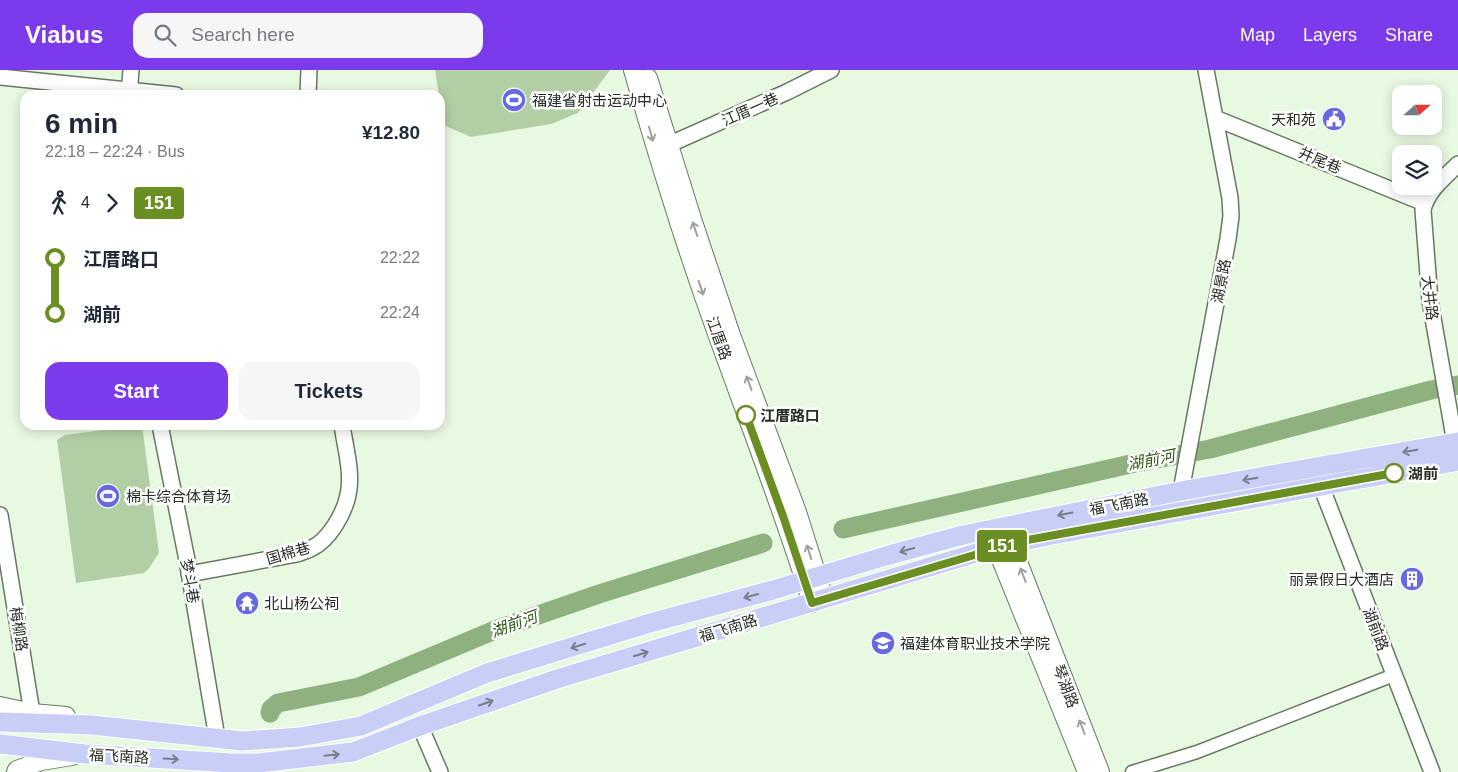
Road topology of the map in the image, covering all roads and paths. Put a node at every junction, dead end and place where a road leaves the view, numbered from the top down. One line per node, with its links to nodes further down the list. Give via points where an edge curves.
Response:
1 (131, 70): 9 (street)
2 (309, 70): 10 (street)
3 (633, 70): 23 (main road, 江厝路, one-way to 23, via 700,286)
4 (645, 70): 12 (main road, 江厝路)
5 (831, 70): 12 (street, 江厝一巷)
6 (1206, 70): 11 (street, 湖景路)
7 (0, 77): 8 (street)
8 (112, 90)
9 (129, 90)
10 (308, 90)
11 (1215, 118): 14 (street, 井尾巷); 19 (street, 湖景路, via 1231,216)
12 (668, 146): 23 (main road, 江厝路, one-way to 12, via 797,512 731,335)
13 (1458, 164): 14 (street)
14 (1424, 203): 17 (street, 大井路, via 1432,318)
15 (161, 430): 22 (street, 梦斗巷)
16 (343, 430): 22 (street, 国棉巷, via 349,475 348,495 335,527 325,537 313,548 297,554)
17 (1457, 449): 18 (main road, 福飞南路); 19 (main road, 福飞南路, one-way to 19)
18 (1321, 486): 21 (main road, 福飞南路); 25 (street, 湖前路)
19 (1182, 492): 23 (main road, 福飞南路, one-way to 23, via 963,535)
20 (0, 515): 27 (street, 梅柳路)
21 (1004, 545): 24 (main road, 福飞南路); 35 (main road); 36 (main road, 琴湖路, one-way to 21)
22 (189, 574): 30 (street, 梦斗巷)
23 (811, 579): 24 (main road, 江厝路); 30 (main road, 福飞南路, one-way to 30, via 650,623 487,673 361,726 300,737 242,741)
24 (818, 601): 29 (main road, 福飞南路, one-way to 24, via 557,679)
25 (1394, 675): 37 (street, via 1197,752); 38 (street, 湖前路)
26 (0, 706): 27 (main road)
27 (32, 713): 30 (main road, via 113,718)
28 (0, 722): 30 (main road, 福飞南路, via 92,725)
29 (420, 726): 32 (main road, 福飞南路, one-way to 29, via 259,763 353,752); 34 (street)
30 (217, 738)
31 (0, 744): 32 (main road, 福飞南路)
32 (85, 754): 33 (main road, via 41,760)
33 (16, 772)
34 (440, 772)
35 (1087, 772)
36 (1100, 772)
37 (1132, 772)
38 (1432, 772)

